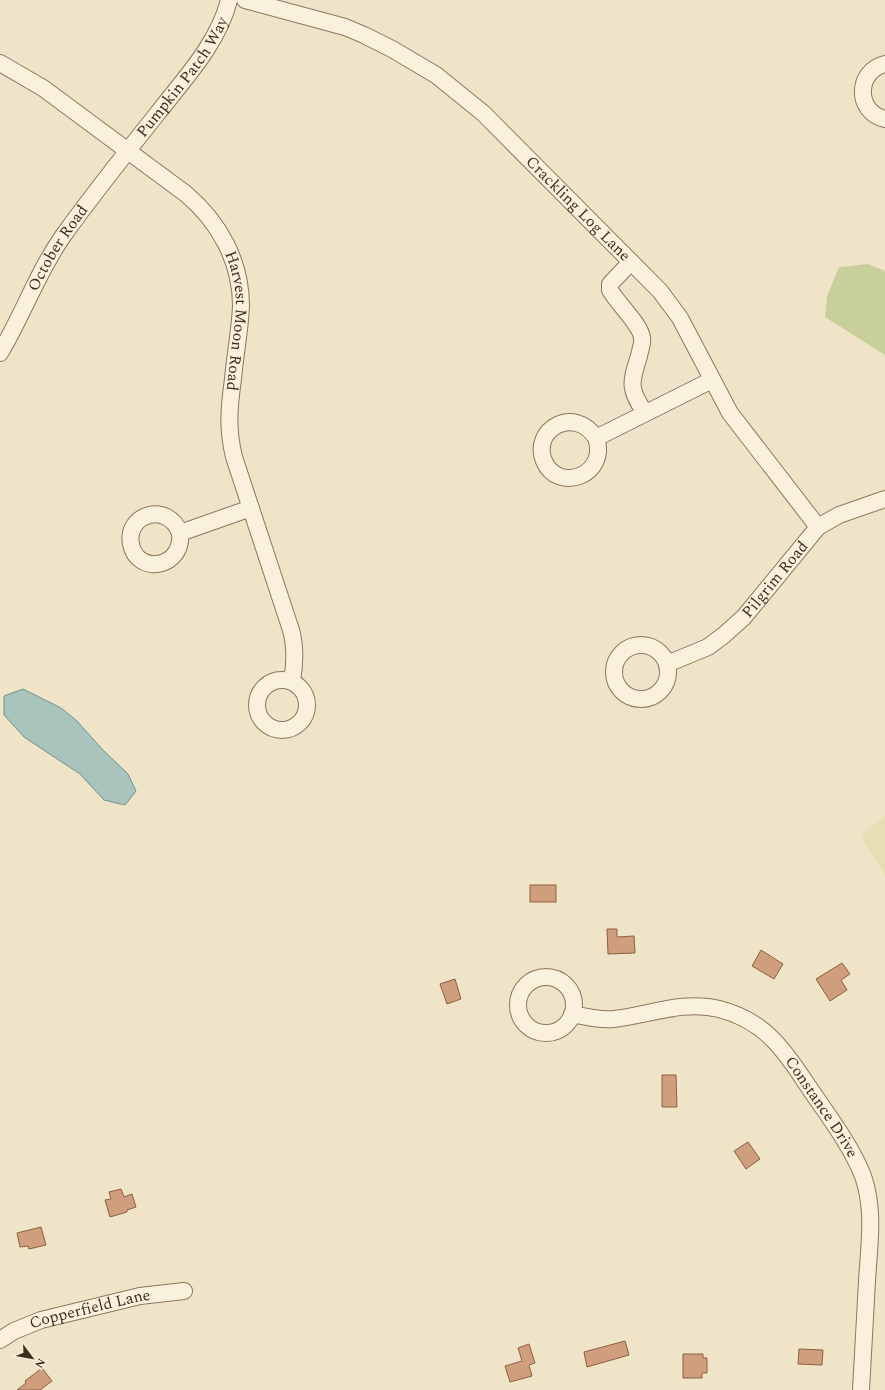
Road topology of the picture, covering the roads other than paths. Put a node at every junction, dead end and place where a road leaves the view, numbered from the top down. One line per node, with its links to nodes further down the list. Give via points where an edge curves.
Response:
1 (229, 0): 6 (street, Pumpkin Patch Way, via 226,14 207,49)
2 (245, 0): 7 (street, Crackling Log Lane, via 358,32 436,75 483,113)
3 (0, 63): 6 (street, Harvest Moon Road, via 43,88)
4 (885, 64): 5 (street, via 876,67 868,75 862,92 868,108)
5 (885, 119)
6 (128, 151): 8 (street, October Road, via 50,256); 13 (street, Harvest Moon Road, via 196,202 220,232 231,255 238,279 241,305 228,426 234,457)
7 (631, 262): 9 (street, Crackling Log Lane, via 660,291 680,318); 10 (street, via 610,284 610,290 642,336 632,377 635,398)
8 (0, 353)
9 (712, 380): 10 (street); 14 (street, Crackling Log Lane, via 730,413)
10 (645, 414): 11 (street)
11 (596, 438)
12 (885, 499): 14 (street, Pilgrim Road, via 839,515)
13 (251, 508): 15 (street); 17 (street, Harvest Moon Road, via 292,630 295,659)
14 (818, 527): 16 (street, Pilgrim Road, via 733,628 708,647)
15 (180, 533)
16 (667, 664)
17 (292, 681)
18 (572, 1014): 21 (street, Constance Drive, via 609,1019 674,1008 717,1008 757,1025 779,1045 843,1139 857,1164 867,1190 871,1219)
19 (184, 1291): 20 (street, Copperfield Lane, via 140,1296 41,1320)
20 (0, 1340)
21 (861, 1390)

